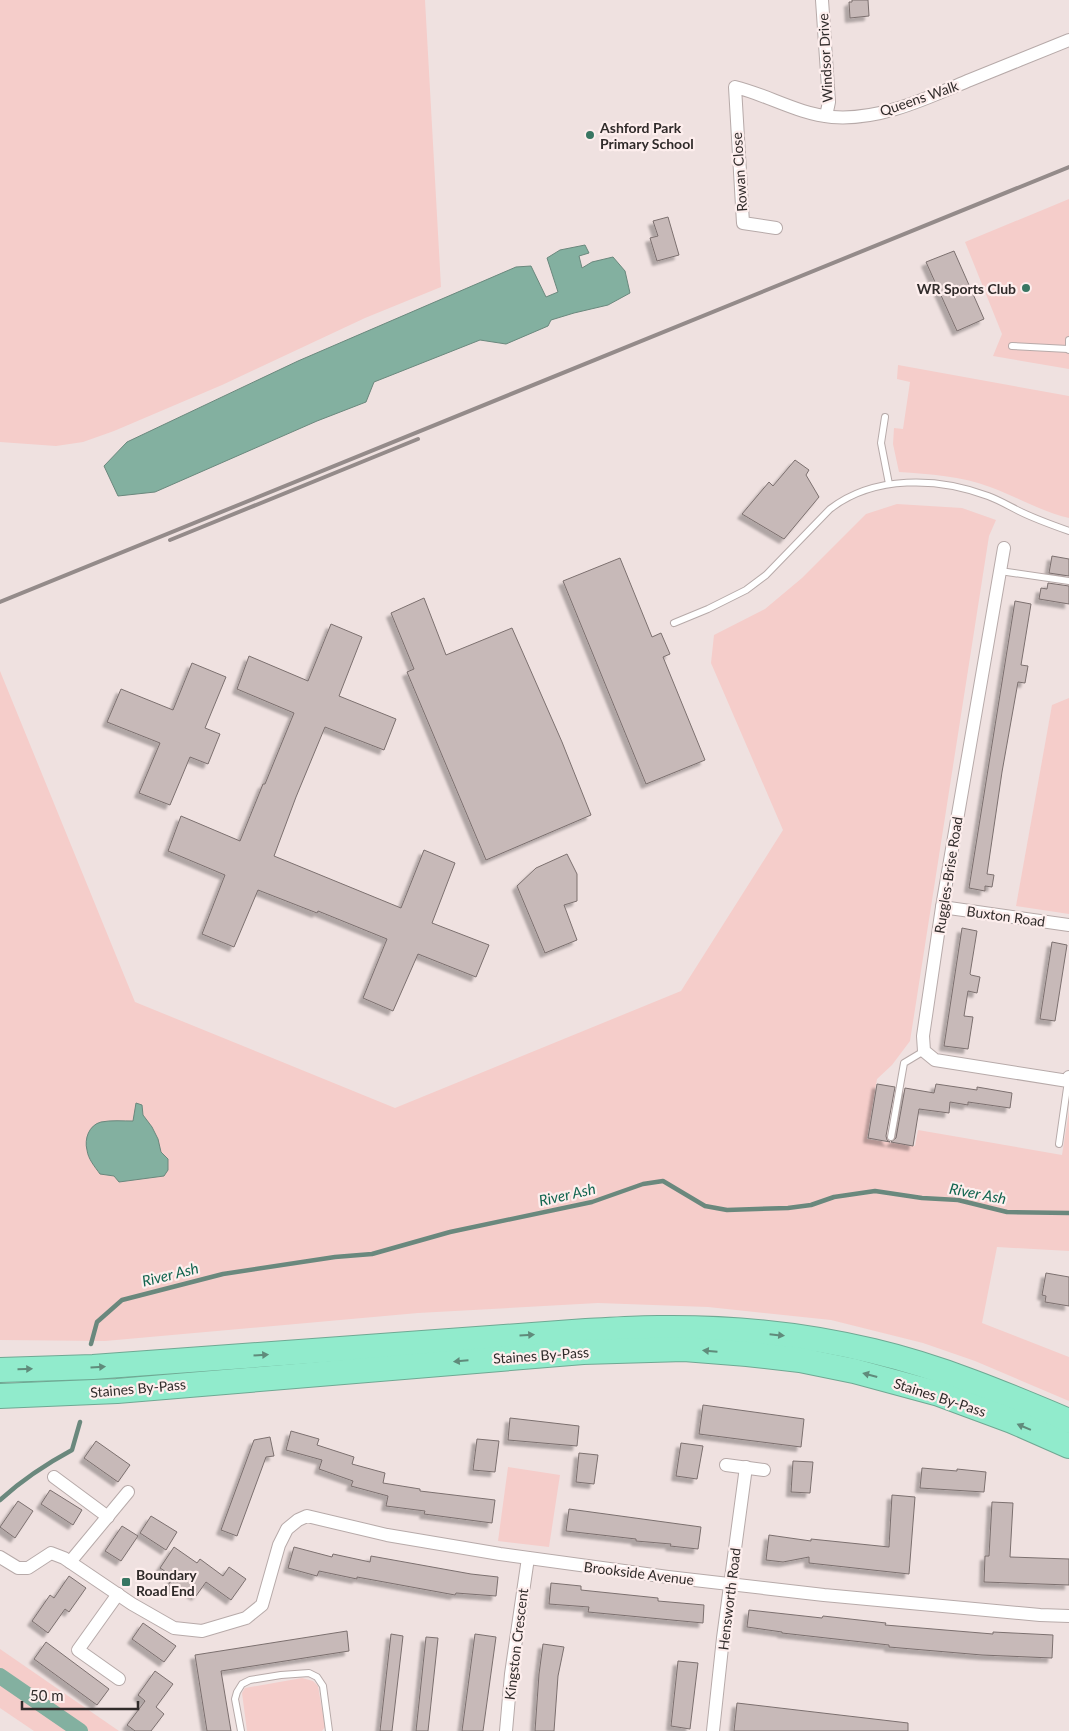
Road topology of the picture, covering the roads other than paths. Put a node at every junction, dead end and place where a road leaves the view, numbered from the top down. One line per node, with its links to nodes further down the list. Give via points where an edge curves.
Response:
1 (822, 0): 4 (street, Windsor Drive, via 829,102)
2 (1069, 40): 4 (street, Queens Walk, via 912,104 870,115)
3 (735, 87): 4 (street, Queens Walk); 5 (street, Rowan Close, via 743,223)
4 (826, 116)
5 (776, 228)
6 (1069, 340): 8 (lane)
7 (1012, 346): 8 (lane)
8 (1069, 350)
9 (885, 417): 10 (lane, via 882,443)
10 (889, 484): 11 (lane, via 943,484 967,489); 15 (lane, via 842,500 746,590)
11 (1069, 531)
12 (1004, 548): 13 (street, Ruggles-Brise Road)
13 (1000, 571): 14 (lane); 16 (street, Ruggles-Brise Road)
14 (1069, 582)
15 (674, 624)
16 (942, 907): 17 (street, Buxton Road); 18 (street, Ruggles-Brise Road, via 923,1036)
17 (1069, 925)
18 (924, 1050): 19 (street, via 935,1060); 20 (lane, via 904,1063)
19 (1069, 1079): 21 (lane)
20 (891, 1137)
21 (1058, 1144)
22 (0, 1370): 24 (highway, Staines By-Pass, one-way to 24, via 103,1366 586,1331 658,1328 737,1331 873,1351 958,1376)
23 (0, 1396): 25 (highway, Staines By-Pass, one-way to 23, via 939,1394 854,1370 800,1360 684,1349 582,1352 117,1391)
24 (1069, 1422)
25 (1069, 1446)
26 (726, 1465): 27 (street)
27 (746, 1467): 28 (street); 35 (street, Hensworth Road)
28 (764, 1470)
29 (54, 1478): 31 (street)
30 (128, 1492): 31 (street)
31 (108, 1517): 34 (street)
32 (0, 1557): 34 (street, via 18,1568 28,1568 51,1553)
33 (528, 1558): 35 (street, Brookside Avenue); 36 (street, Brookside Avenue, via 387,1535 307,1516 287,1529 279,1545 262,1605 246,1618 202,1631 174,1628); 41 (street, Kingston Crescent)
34 (70, 1562): 36 (street)
35 (731, 1584): 37 (street, Brookside Avenue); 42 (street, Hensworth Road)
36 (118, 1594): 38 (street, via 78,1650)
37 (1069, 1616)
38 (119, 1679)
39 (241, 1731): 40 (lane, via 235,1699 242,1684 250,1680 309,1673 317,1677 323,1686)
40 (329, 1731)
41 (506, 1731)
42 (713, 1731)

